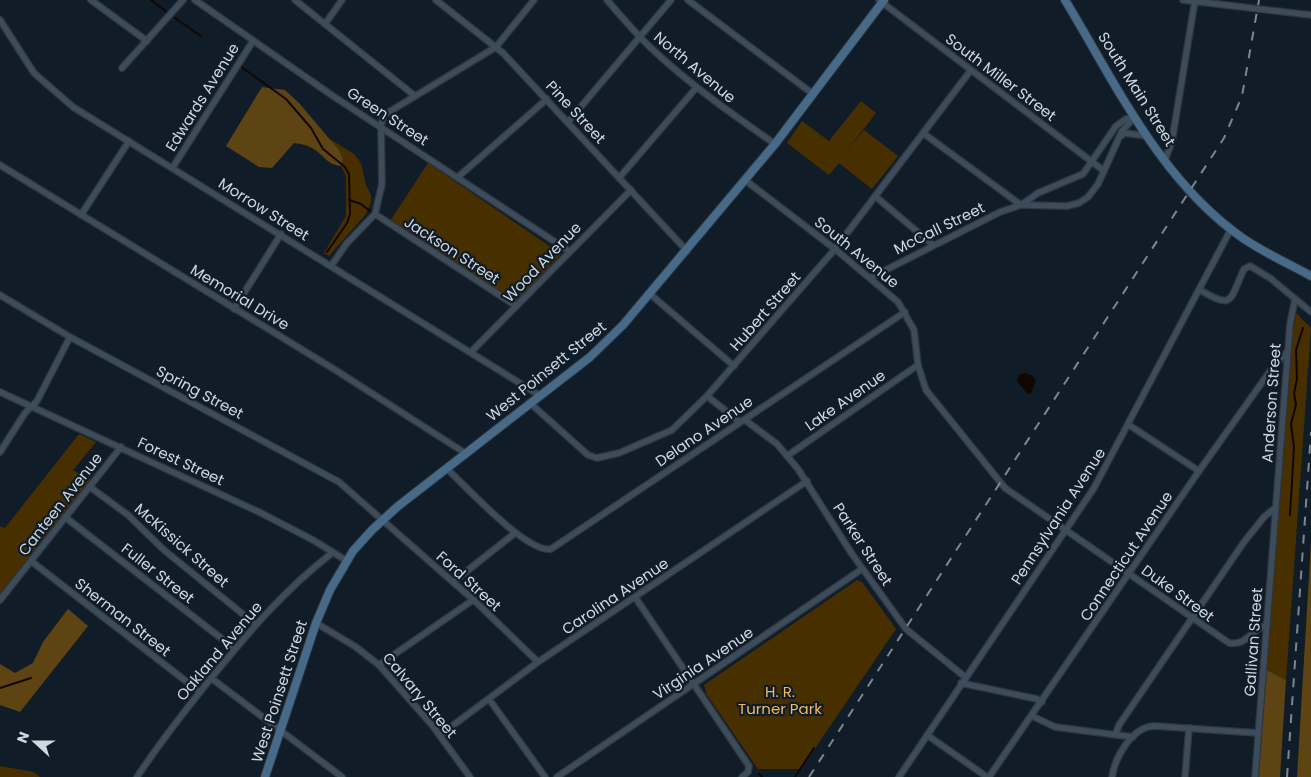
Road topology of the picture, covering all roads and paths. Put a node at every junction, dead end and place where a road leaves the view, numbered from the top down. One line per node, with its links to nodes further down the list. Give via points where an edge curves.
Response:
1 (91, 0): 20 (street)
2 (183, 0): 20 (street)
3 (195, 0): 19 (street, Green Street)
4 (295, 0): 17 (street)
5 (342, 0): 17 (street)
6 (436, 0): 21 (street, Pine Street)
7 (534, 0): 21 (street)
8 (607, 0): 18 (street, North Avenue)
9 (671, 0): 18 (street)
10 (688, 0): 25 (street)
11 (1183, 0): 14 (street)
12 (881, 1): 23 (street, South Miller Street); 25 (main road, West Poinsett Street)
13 (1066, 1): 28 (main road, South Main Street)
14 (1195, 1): 15 (street); 36 (street, via 1172,141)
15 (1311, 15)
16 (0, 20): 34 (street, Morrow Street, via 40,78 73,107)
17 (324, 24): 26 (street)
18 (642, 38): 24 (street, North Avenue); 29 (street)
19 (253, 40): 30 (street, Green Street); 39 (street, Edwards Avenue)
20 (146, 41): 22 (street)
21 (496, 47): 26 (street); 27 (street, Pine Street)
22 (122, 68)
23 (971, 70): 31 (street, Hubert Street); 37 (street, South Miller Street)
24 (696, 88): 35 (street, North Avenue); 42 (street)
25 (813, 94): 35 (main road, West Poinsett Street)
26 (415, 96): 30 (street, via 384,115)
27 (547, 99): 29 (street, Pine Street); 41 (street)
28 (1136, 117): 32 (main road, South Main Street); 33 (street, McCall Street); 37 (street, McCall Street, via 1116,126)
29 (568, 122): 42 (street, Pine Street)
30 (381, 126): 41 (street, Green Street); 47 (street, via 382,184)
31 (923, 133): 45 (street, Hubert Street); 46 (street)
32 (1147, 136): 33 (street, via 1124,133); 36 (main road, South Main Street)
33 (1120, 137): 40 (street, McCall Street)
34 (129, 141): 39 (street, Morrow Street); 48 (street)
35 (775, 144): 43 (main road, West Poinsett Street)
36 (1165, 160): 49 (main road, South Main Street, via 1191,192)
37 (1092, 163): 40 (street, South Miller Street); 46 (street, McCall Street, via 1078,177 1047,189)
38 (0, 164): 48 (street, Memorial Drive)
39 (173, 167): 50 (street, Morrow Street)
40 (1104, 171): 46 (street, McCall Street, via 1088,197 1079,203 1067,206)
41 (458, 177): 54 (street, Green Street)
42 (619, 178): 44 (street, Pine Street)
43 (745, 180): 52 (street, South Avenue); 53 (main road, West Poinsett Street)
44 (631, 190): 53 (street, Pine Street); 54 (street, Wood Avenue)
45 (875, 196): 51 (street); 52 (street, Hubert Street)
46 (1021, 205): 51 (street, McCall Street)
47 (375, 214): 55 (street, via 347,243); 62 (street, Jackson Street)
48 (81, 215): 63 (street, Memorial Drive)
49 (1231, 229): 56 (main road, South Main Street); 58 (street, Pennsylvania Avenue)
50 (281, 234): 55 (street, Morrow Street); 63 (street)
51 (933, 245): 57 (street, McCall Street)
52 (835, 249): 57 (street, South Avenue); 70 (street, Hubert Street)
53 (687, 251): 59 (main road, West Poinsett Street)
54 (570, 252): 62 (street, Wood Avenue)
55 (331, 266): 68 (street, Morrow Street)
56 (1311, 276)
57 (870, 278): 64 (street, South Avenue)
58 (1200, 290): 61 (street, via 1219,301 1227,301 1244,269 1250,266); 77 (street, Pennsylvania Avenue)
59 (650, 294): 70 (street); 72 (main road, West Poinsett Street, via 605,344)
60 (0, 295): 66 (street, Spring Street)
61 (1296, 299): 65 (street); 67 (street, Anderson Street)
62 (516, 306): 68 (street, Wood Avenue)
63 (234, 309): 80 (street, Memorial Drive)
64 (905, 312): 69 (street, South Avenue, via 914,330); 76 (street, Delano Avenue)
65 (1311, 312)
66 (70, 337): 75 (street); 88 (street, Spring Street, via 333,478)
67 (1288, 351): 83 (street, Connecticut Avenue, via 1273,366); 86 (street, Anderson Street)
68 (471, 352): 72 (street, Morrow Street)
69 (918, 364): 81 (street, Lake Avenue); 89 (street, Duke Street, via 923,385 931,397 995,478 1015,496)
70 (734, 366): 73 (street, Hubert Street)
71 (0, 392): 75 (street, Forest Street)
72 (539, 395): 74 (main road, West Poinsett Street)
73 (707, 396): 74 (street, Hubert Street, via 672,430 619,453 597,458 588,455); 76 (street, Parker Street)
74 (530, 403): 80 (main road, West Poinsett Street)
75 (31, 407): 78 (street, Forest Street); 79 (street)
76 (743, 421): 81 (street, Parker Street, via 777,444); 90 (street, Delano Avenue, via 551,549 542,548)
77 (1129, 425): 83 (street); 89 (street, Pennsylvania Avenue, via 1094,488)
78 (121, 447): 85 (street, Canteen Avenue); 91 (street, Forest Street, via 262,513)
79 (0, 452)
80 (465, 453): 82 (main road, West Poinsett Street)
81 (787, 456): 84 (street, Parker Street)
82 (446, 468): 88 (main road, West Poinsett Street); 90 (street)
83 (1199, 471): 95 (street, Connecticut Avenue)
84 (807, 481): 94 (street, Parker Street); 97 (street, Carolina Avenue)
85 (90, 488): 87 (street, Canteen Avenue); 102 (street, McKissick Street, via 128,515 164,550)
86 (1275, 508): 100 (street, via 1249,535); 103 (street, Gallivan Street)
87 (65, 517): 92 (street, Canteen Avenue); 104 (street, Fuller Street)
88 (382, 520): 93 (main road, West Poinsett Street); 96 (street, Ford Street)
89 (1065, 530): 95 (street, Duke Street); 107 (street, Pennsylvania Avenue)
90 (515, 533): 96 (street)
91 (332, 553): 93 (street, Forest Street); 102 (street, Oakland Avenue, via 286,592)
92 (30, 561): 98 (street, Canteen Avenue); 111 (street, Sherman Street)
93 (347, 561): 101 (main road, West Poinsett Street)
94 (862, 569): 107 (street, Parker Street, via 906,629); 109 (street, Virginia Avenue)
95 (1129, 573): 100 (street, Duke Street); 113 (street, Connecticut Avenue)
96 (453, 582): 99 (street, Ford Street)
97 (635, 597): 105 (street, Carolina Avenue); 109 (street)
98 (0, 600)
99 (473, 600): 105 (street, Ford Street); 106 (street)
100 (1192, 618): 103 (street, Duke Street, via 1218,637 1238,644); 117 (street)
101 (316, 623): 106 (street, Calvary Street); 116 (main road, West Poinsett Street)
102 (255, 624): 104 (street, Oakland Avenue)
103 (1266, 625): 118 (street, Gallivan Street)
104 (235, 649): 108 (street, Oakland Avenue)
105 (538, 662): 112 (street, Carolina Avenue)
106 (380, 664): 119 (street, Calvary Street)
107 (965, 677): 110 (street, Pennsylvania Avenue)
108 (211, 678): 111 (street, Oakland Avenue); 116 (street)
109 (695, 683): 127 (street, Virginia Avenue); 128 (street, via 749,766)
110 (961, 683): 113 (street, via 1037,698); 120 (street, Pennsylvania Avenue)
111 (200, 692): 122 (street, Oakland Avenue)
112 (489, 699): 119 (street, Carolina Avenue); 126 (street)
113 (1042, 702): 114 (street, Connecticut Avenue)
114 (1032, 716): 117 (street, via 1055,727); 130 (street, Connecticut Avenue)
115 (1189, 728): 118 (street); 121 (street, via 1150,726); 132 (street)
116 (281, 730): 123 (main road, West Poinsett Street); 124 (street)
117 (1116, 733): 121 (street)
118 (1258, 734): 133 (street, Gallivan Street)
119 (440, 735): 125 (street, Calvary Street)
120 (927, 735): 129 (street, Pennsylvania Avenue); 130 (street)
121 (1133, 736): 131 (street, via 1120,754)
122 (138, 776)
123 (265, 777)
124 (342, 777)
125 (470, 777)
126 (546, 777)
127 (558, 777)
128 (742, 777)
129 (899, 777)
130 (988, 777)
131 (1112, 777)
132 (1185, 777)
133 (1255, 777)

